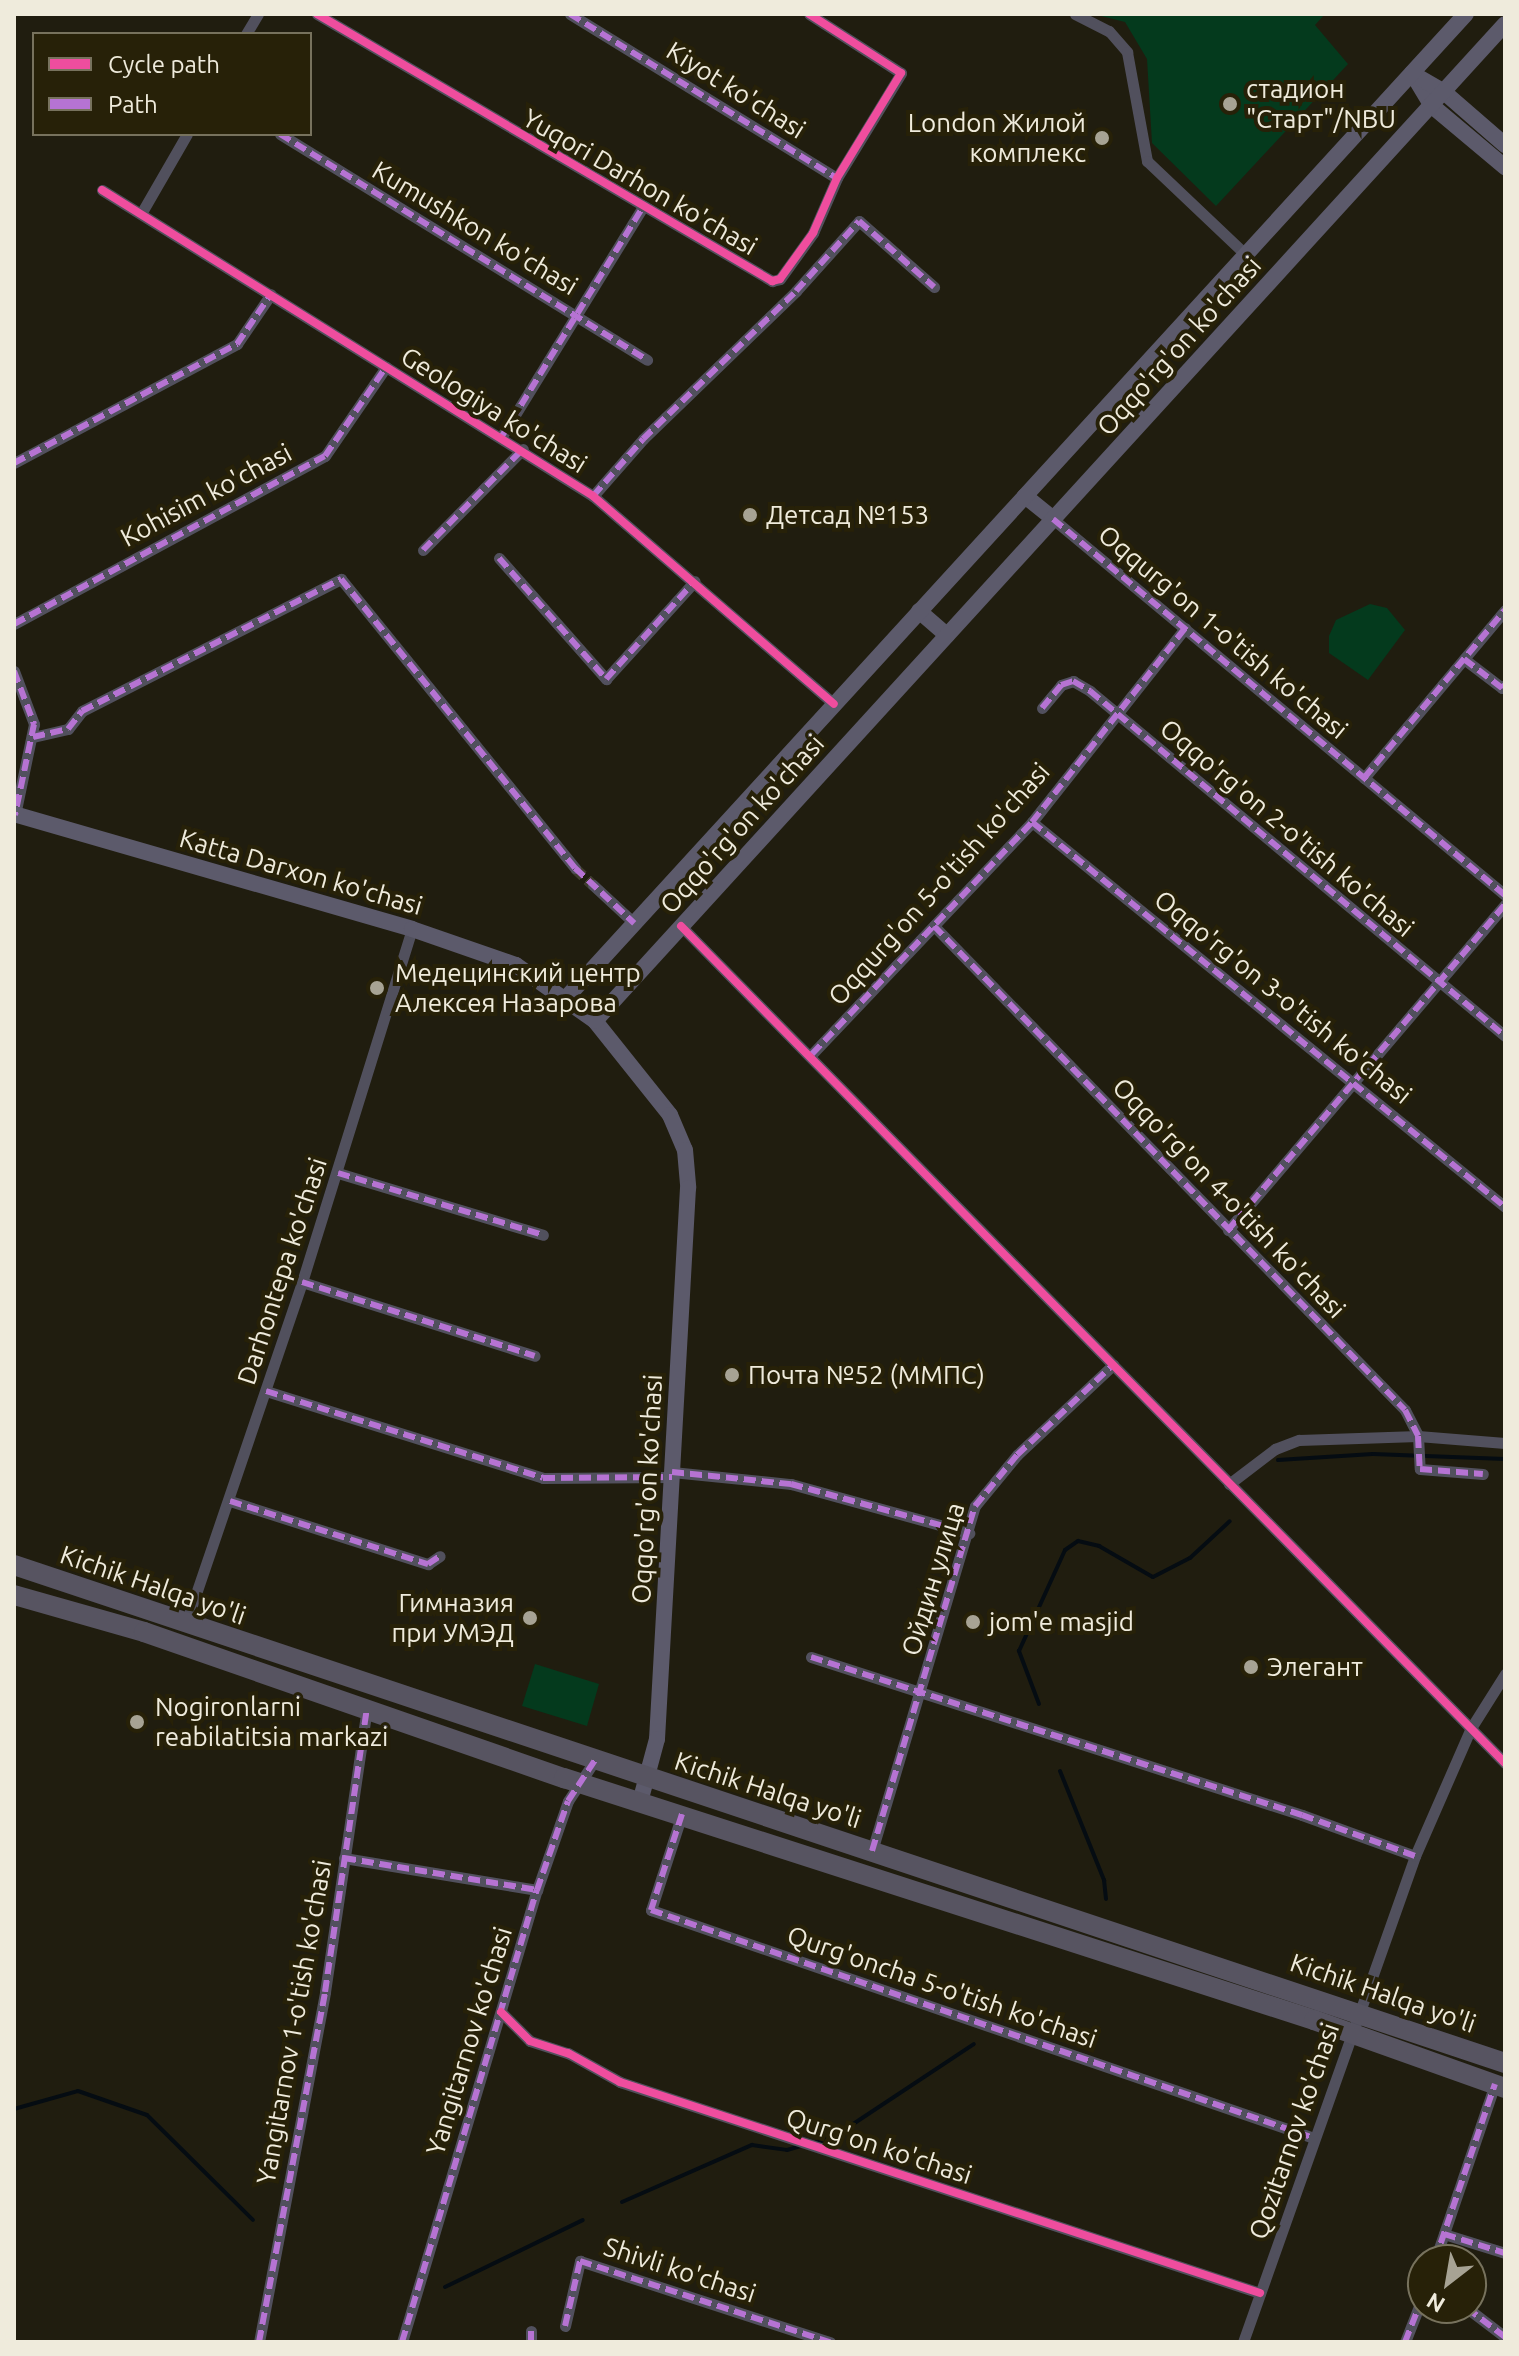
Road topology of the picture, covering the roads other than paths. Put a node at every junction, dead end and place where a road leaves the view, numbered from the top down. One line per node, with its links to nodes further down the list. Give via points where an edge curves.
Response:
1 (258, 14): 8 (street)
2 (317, 14): 18 (street, Yuqori Darhon ko'chasi)
3 (570, 14): 16 (street, Kiyot ko'chasi)
4 (809, 14): 16 (street, via 901,73)
5 (1075, 14): 20 (street, via 1109,31 1127,52 1147,161)
6 (1466, 14): 9 (main road, Oqqo'rg'on ko'chasi)
7 (1505, 24): 10 (main road, Oqqo'rg'on ko'chasi)
8 (247, 32)
9 (1412, 73): 10 (main road); 11 (main road); 20 (main road, Oqqo'rg'on ko'chasi)
10 (1444, 92): 11 (main road, Oqqo'rg'on ko'chasi); 14 (main road)
11 (1431, 105): 15 (main road); 31 (main road, Oqqo'rg'on ko'chasi)
12 (186, 136): 19 (street)
13 (283, 136): 23 (street, Kumushkon ko'chasi)
14 (1505, 145)
15 (1505, 167)
16 (837, 178): 18 (street, Yuqori Darhon ko'chasi, via 813,233 780,279 765,279)
17 (102, 190): 19 (street, Geologiya ko'chasi)
18 (642, 208): 23 (street)
19 (142, 212): 22 (street, Geologiya ko'chasi)
20 (1246, 255): 30 (main road, Oqqo'rg'on ko'chasi)
21 (934, 287): 29 (street, via 859,221)
22 (271, 294): 25 (street, Geologiya ko'chasi); 28 (street, via 237,344)
23 (577, 315): 24 (street, Kumushkon ko'chasi); 26 (street)
24 (647, 360)
25 (386, 367): 26 (street, Geologiya ko'chasi); 37 (street, Kohisim ko'chasi, via 325,456)
26 (502, 436): 27 (street, Geologiya ko'chasi)
27 (523, 449): 29 (street, Geologiya ko'chasi); 32 (street)
28 (14, 463)
29 (593, 496): 34 (street, Geologiya ko'chasi)
30 (1025, 496): 31 (main road); 36 (main road, Oqqo'rg'on ko'chasi)
31 (1053, 519): 38 (street, Oqqurg'on 1-o'tish ko'chasi); 39 (main road, Oqqo'rg'on ko'chasi)
32 (423, 550)
33 (499, 558): 34 (street, via 606,679)
34 (695, 581): 43 (street, Geologiya ko'chasi)
35 (1505, 610): 40 (street)
36 (919, 611): 39 (main road); 43 (main road, Oqqo'rg'on ko'chasi)
37 (14, 624)
38 (1185, 628): 45 (street, Oqqurg'on 5-o'tish ko'chasi); 47 (street, Oqqurg'on 1-o'tish ko'chasi)
39 (947, 635): 55 (main road, Oqqo'rg'on ko'chasi)
40 (1464, 659): 42 (street); 47 (street)
41 (14, 671): 46 (street, via 30,705)
42 (1504, 688)
43 (834, 704): 54 (main road, Oqqo'rg'on ko'chasi)
44 (1042, 708): 45 (street, Oqqo'rg'on 2-o'tish ko'chasi, via 1061,685 1073,681)
45 (1117, 715): 49 (street, Oqqurg'on 5-o'tish ko'chasi); 58 (street, Oqqo'rg'on 2-o'tish ko'chasi)
46 (33, 737): 48 (street); 50 (street, via 68,729 82,711 341,579)
47 (1364, 778): 52 (street, Oqqurg'on 1-o'tish ko'chasi)
48 (15, 814): 57 (main road, Katta Darxon ko'chasi)
49 (1032, 822): 56 (street, Oqqurg'on 5-o'tish ko'chasi); 63 (street, Oqqo'rg'on 3-o'tish ko'chasi)
50 (575, 868)
51 (593, 885): 54 (street)
52 (1505, 895)
53 (1505, 904): 58 (street)
54 (634, 923): 59 (main road, Oqqo'rg'on ko'chasi)
55 (681, 926): 60 (main road, Oqqo'rg'on ko'chasi); 62 (street)
56 (934, 926): 62 (street, Oqqurg'on 5-o'tish ko'chasi); 66 (street, Oqqo'rg'on 4-o'tish ko'chasi)
57 (412, 929): 59 (main road, Katta Darxon ko'chasi, via 507,961); 64 (street, Darhontepa ko'chasi)
58 (1441, 985): 61 (street, Oqqo'rg'on 2-o'tish ko'chasi); 63 (street)
59 (567, 997): 60 (main road, Katta Darxon ko'chasi)
60 (595, 1021): 75 (main road, Oqqo'rg'on ko'chasi, via 670,1115 685,1150 688,1188)
61 (1505, 1036)
62 (812, 1054): 70 (street)
63 (1354, 1083): 65 (street, Oqqo'rg'on 3-o'tish ko'chasi); 66 (street)
64 (338, 1173): 67 (street); 68 (street, Darhontepa ko'chasi)
65 (1505, 1207)
66 (1228, 1230): 72 (street, Oqqo'rg'on 4-o'tish ko'chasi, via 1405,1410)
67 (543, 1235)
68 (302, 1282): 69 (street); 71 (street, Darhontepa ko'chasi)
69 (535, 1356)
70 (1113, 1365): 76 (street); 78 (street, Ойдин улица, via 989,1487 975,1506)
71 (266, 1391): 75 (street, via 543,1478); 77 (street, Darhontepa ko'chasi)
72 (1418, 1436): 73 (street); 74 (street, Oqqo'rg'on 4-o'tish ko'chasi, via 1422,1470); 76 (street, via 1299,1440 1275,1449)
73 (1505, 1443)
74 (1483, 1474)
75 (672, 1475): 78 (street, via 791,1484); 91 (main road, Oqqo'rg'on ko'chasi, via 657,1739)
76 (1229, 1484): 88 (street)
77 (230, 1501): 79 (street, via 428,1564); 82 (street, Darhontepa ko'chasi)
78 (969, 1533): 86 (street, Ойдин улица)
79 (440, 1556)
80 (14, 1565): 82 (highway, Kichik Halqa yo'li)
81 (14, 1592): 83 (highway, Kichik Halqa yo'li)
82 (186, 1623): 83 (highway); 89 (highway, Kichik Halqa yo'li)
83 (179, 1645): 87 (highway, Kichik Halqa yo'li)
84 (811, 1657): 86 (street)
85 (1505, 1674): 88 (street, Qozitarnov ko'chasi)
86 (921, 1695): 95 (street, Ойдин улица); 96 (street)
87 (367, 1708): 92 (highway, Kichik Halqa yo'li); 97 (street, Yangitarnov 1-o'tish ko'chasi)
88 (1471, 1728): 90 (street); 96 (street, Qozitarnov ko'chasi)
89 (595, 1760): 91 (highway, Kichik Halqa yo'li); 92 (street, Yangitarnov ko'chasi)
90 (1505, 1763)
91 (648, 1777): 93 (main road, Oqqo'rg'on ko'chasi); 95 (highway, Kichik Halqa yo'li)
92 (583, 1784): 93 (highway, Kichik Halqa yo'li); 98 (street, Yangitarnov ko'chasi, via 568,1801)
93 (640, 1802): 94 (highway, Kichik Halqa yo'li)
94 (682, 1814): 101 (highway, Kichik Halqa yo'li); 104 (street, Qurg'oncha 5-o'tish ko'chasi, via 651,1910)
95 (872, 1851): 99 (highway, Kichik Halqa yo'li)
96 (1415, 1856): 99 (street, Qozitarnov ko'chasi)
97 (344, 1858): 98 (street); 112 (street, Yangitarnov 1-o'tish ko'chasi, via 325,1992)
98 (537, 1890): 100 (street, Yangitarnov ko'chasi)
99 (1360, 2011): 101 (street, Qozitarnov ko'chasi); 102 (highway, Kichik Halqa yo'li)
100 (501, 2012): 108 (street, Qurg'on ko'chasi, via 530,2041 568,2053 620,2082); 113 (street, Yangitarnov ko'chasi)
101 (1351, 2033): 103 (highway, Kichik Halqa yo'li); 104 (street, Qozitarnov ko'chasi)
102 (1505, 2063)
103 (1500, 2086): 105 (street)
104 (1314, 2138): 108 (street, Qozitarnov ko'chasi)
105 (1444, 2234): 106 (street); 107 (street)
106 (1441, 2244)
107 (1505, 2253)
108 (1260, 2293): 115 (street, Qozitarnov ko'chasi)
109 (1487, 2323): 111 (street)
110 (565, 2326): 114 (street, Shivli ko'chasi, via 580,2261)
111 (1505, 2337)
112 (259, 2342)
113 (402, 2342)
114 (830, 2342)
115 (1243, 2342)

